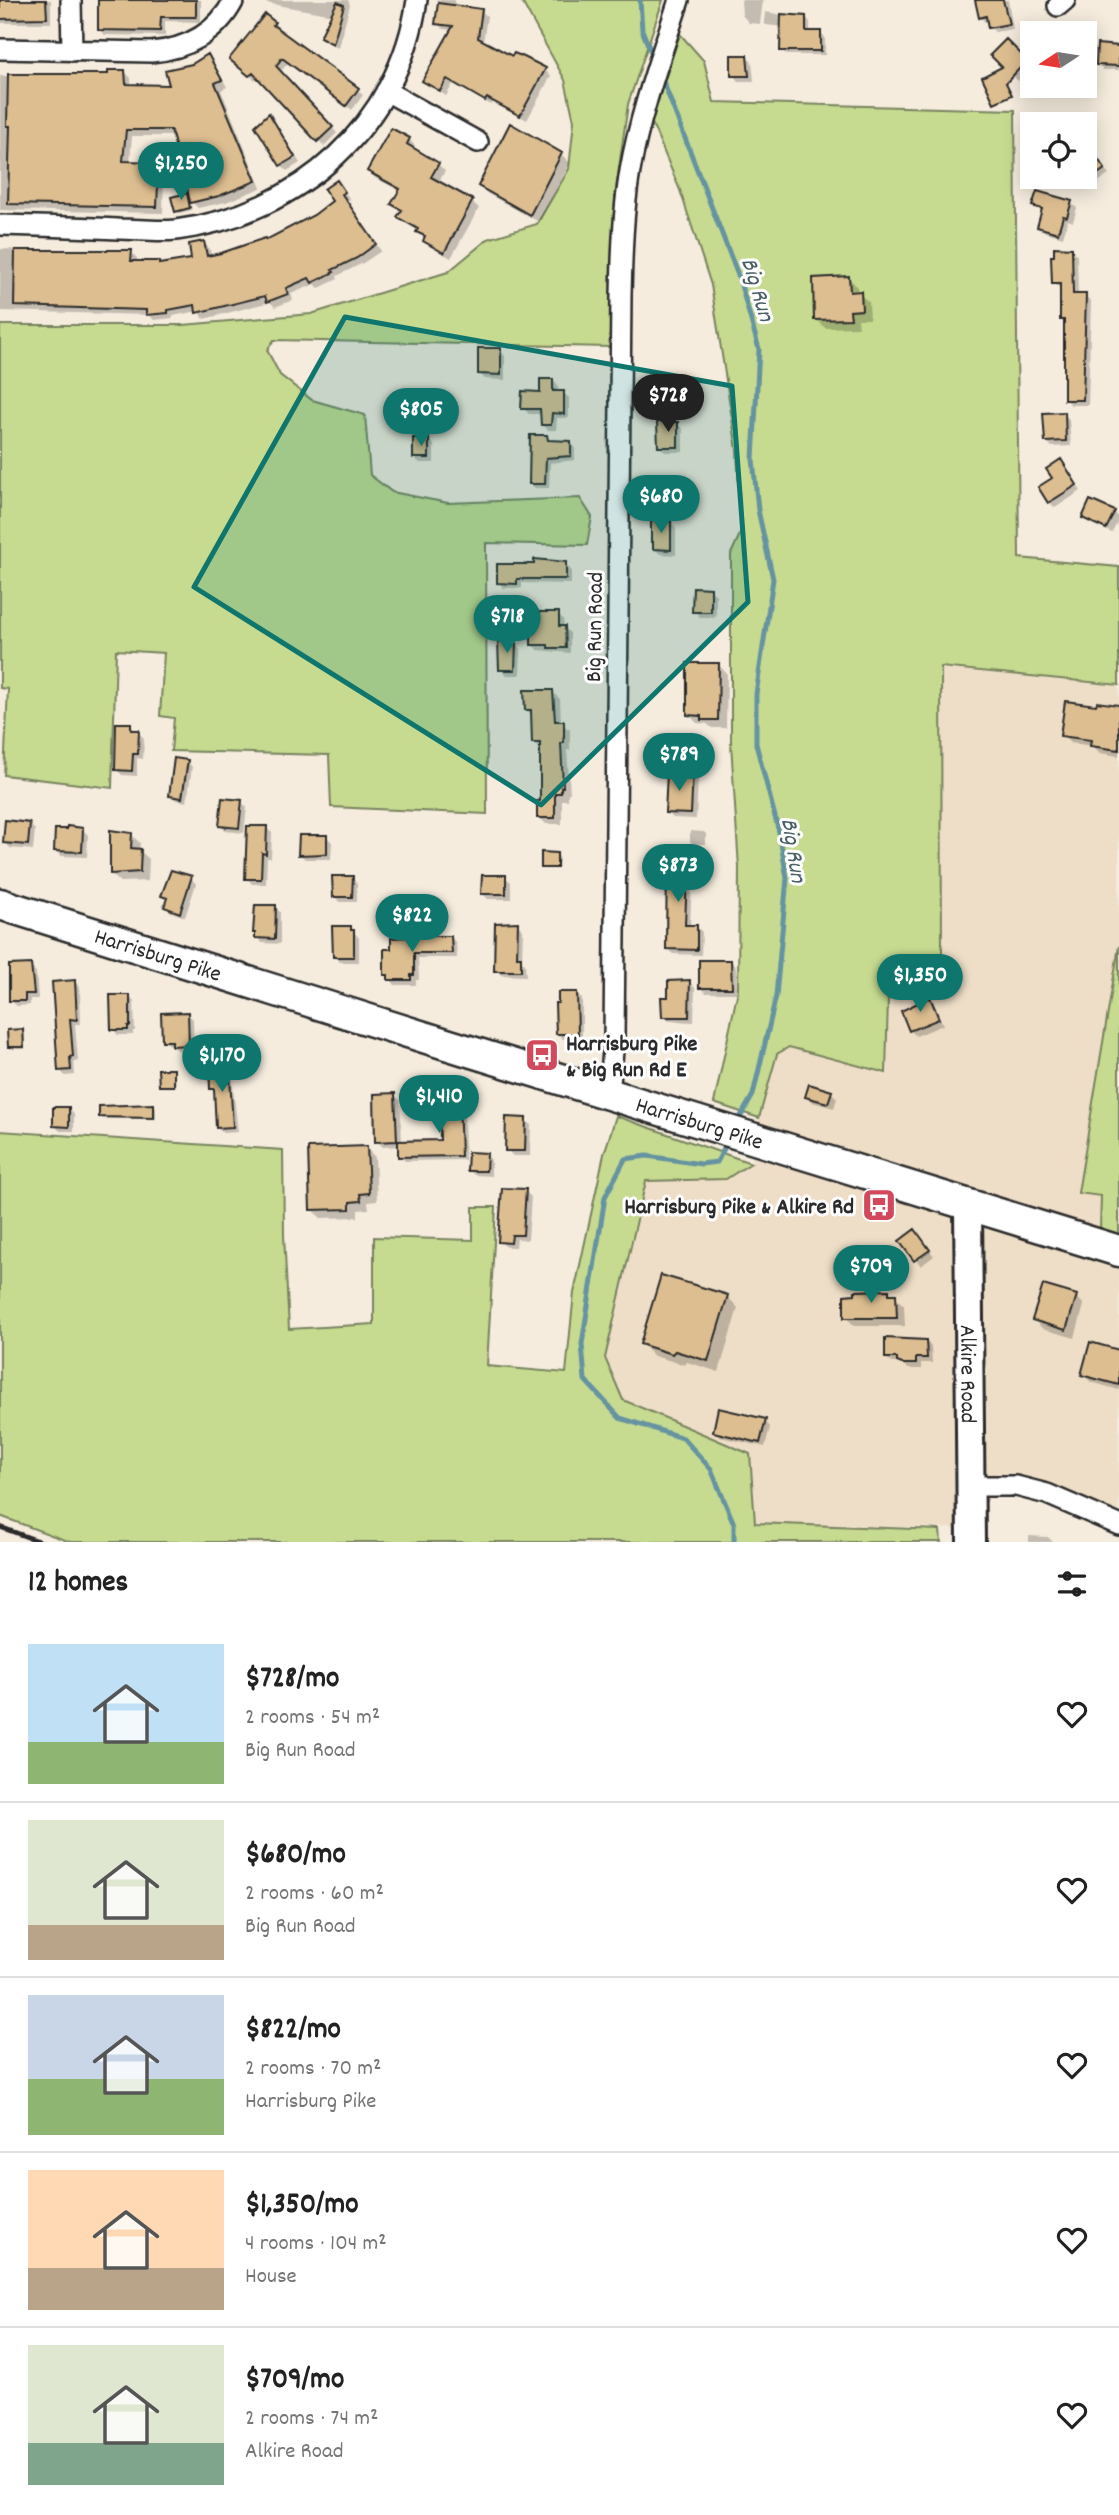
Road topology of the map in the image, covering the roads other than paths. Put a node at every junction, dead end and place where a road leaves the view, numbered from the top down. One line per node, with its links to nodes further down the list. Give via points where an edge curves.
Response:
1 (71, 0): 6 (street)
2 (234, 0): 6 (street, via 214,28 173,50)
3 (417, 0): 7 (street, via 407,43)
4 (679, 0): 11 (street, Big Run Road, via 642,117 624,216 614,1040)
5 (0, 49): 6 (street)
6 (72, 51)
7 (386, 91): 8 (street); 9 (street, via 354,137 322,170 255,210 173,230)
8 (478, 142)
9 (0, 225)
10 (0, 904): 11 (main road, Harrisburg Pike)
11 (609, 1094): 12 (main road, Harrisburg Pike)
12 (968, 1206): 13 (main road, Harrisburg Pike); 14 (main road, Alkire Road)
13 (1119, 1251)
14 (971, 1486): 15 (street, via 1016,1486 1047,1493); 16 (main road, Alkire Road)
15 (1119, 1525)
16 (971, 1542)

